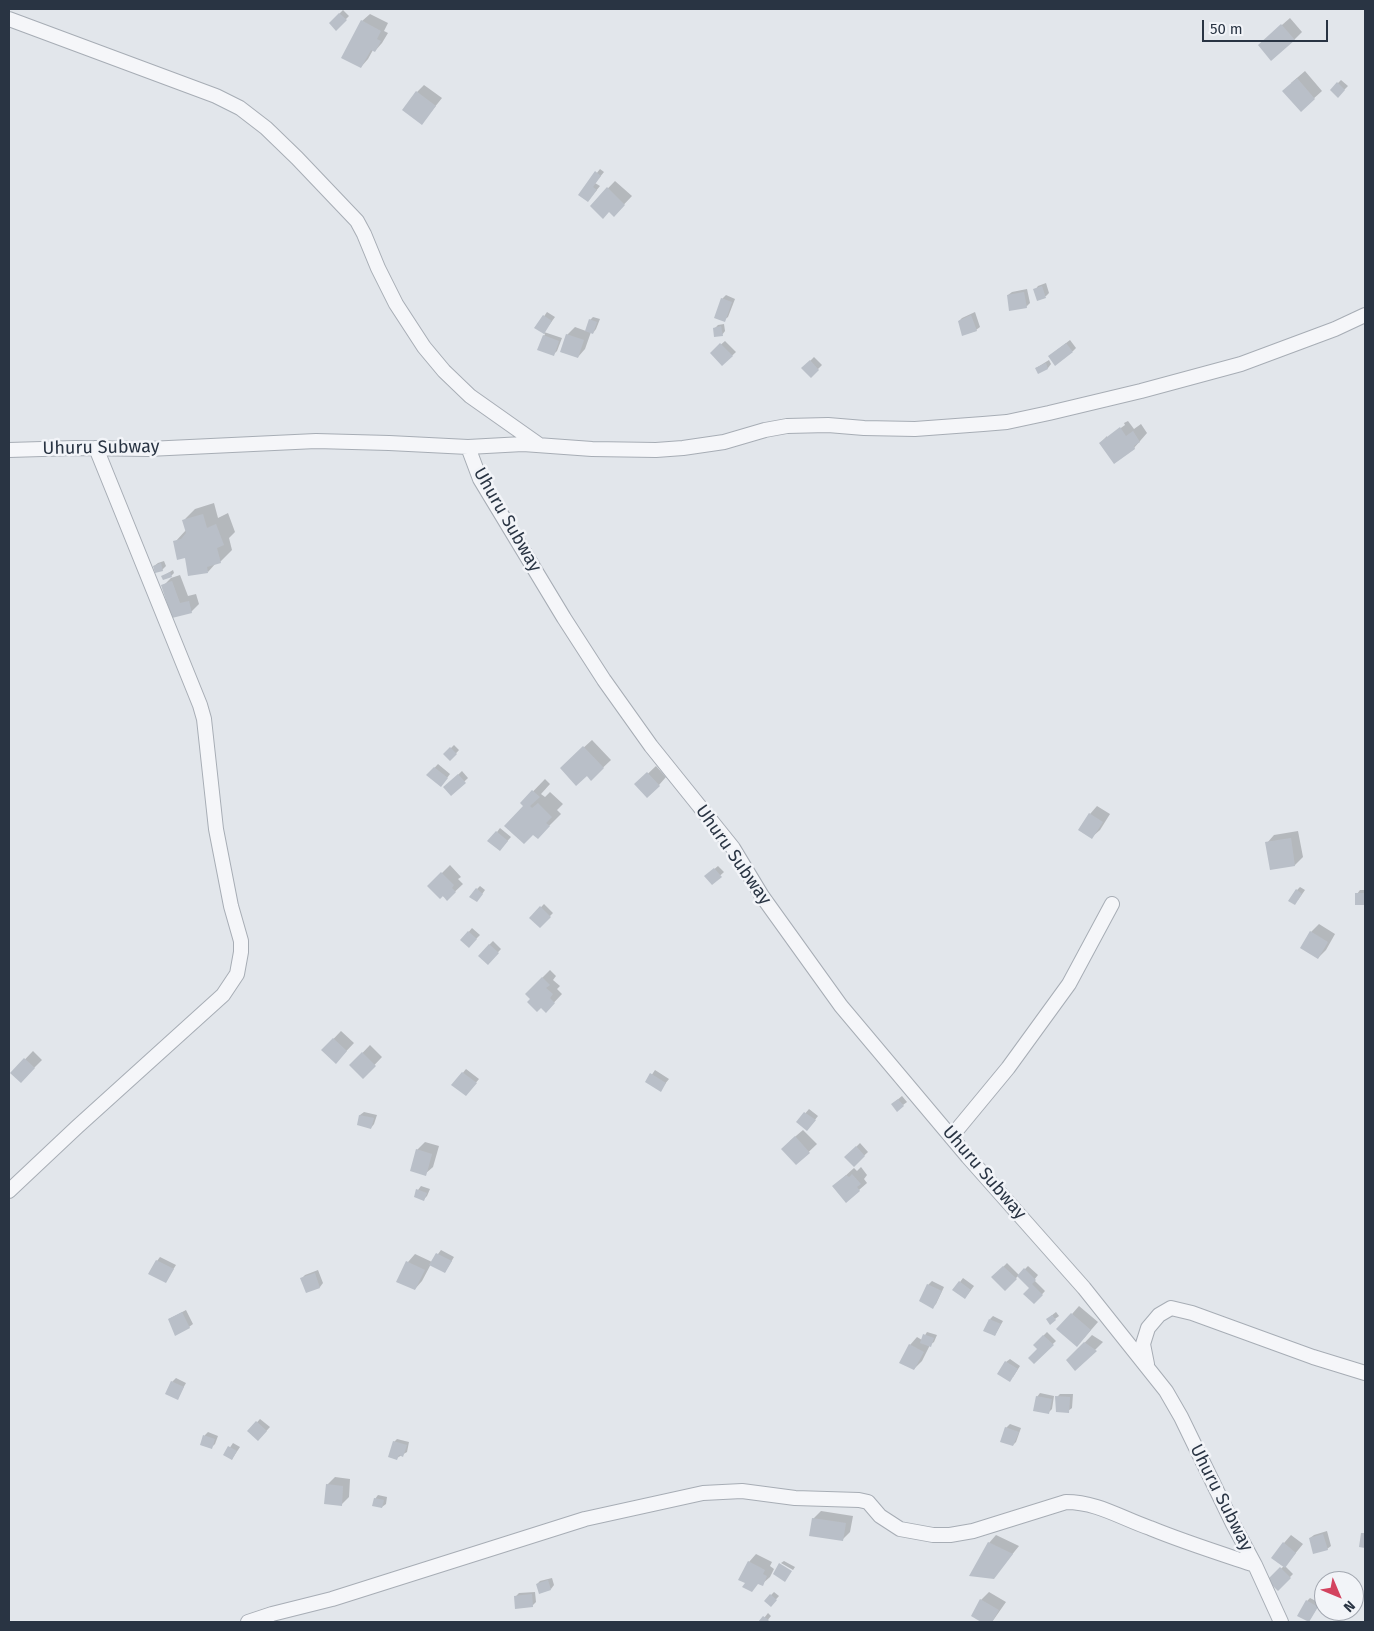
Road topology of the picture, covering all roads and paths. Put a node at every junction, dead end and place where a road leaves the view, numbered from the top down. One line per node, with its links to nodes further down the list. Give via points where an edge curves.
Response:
1 (9, 19): 3 (street, via 216,96 240,108 266,128 357,222 396,304 444,371 470,396)
2 (1365, 315): 3 (street, via 1241,364 1007,422 915,429 787,426 724,442 665,449 592,450)
3 (538, 445): 5 (street)
4 (96, 448): 5 (street, Uhuru Subway, via 148,449 316,441); 6 (street, Uhuru Subway); 9 (street, via 200,705 216,829 241,952 237,974 223,995)
5 (468, 448): 8 (street, Uhuru Subway, via 480,479 615,696 733,848 762,896 841,1006)
6 (9, 450)
7 (1112, 904): 8 (street, via 1069,984 1008,1068)
8 (951, 1137): 10 (street, Uhuru Subway, via 1041,1238)
9 (9, 1191)
10 (1148, 1367): 11 (street, via 1143,1344 1145,1335 1159,1315 1171,1308); 12 (street, Uhuru Subway, via 1181,1418)
11 (1365, 1373)
12 (1255, 1565): 13 (street, via 1194,1546 1096,1505 1079,1502 1066,1502 973,1530 933,1535 900,1529 880,1516 868,1502 859,1500 823,1500 742,1491 703,1493 585,1519 332,1599); 14 (street, Uhuru Subway)
13 (248, 1622)
14 (1281, 1622)

